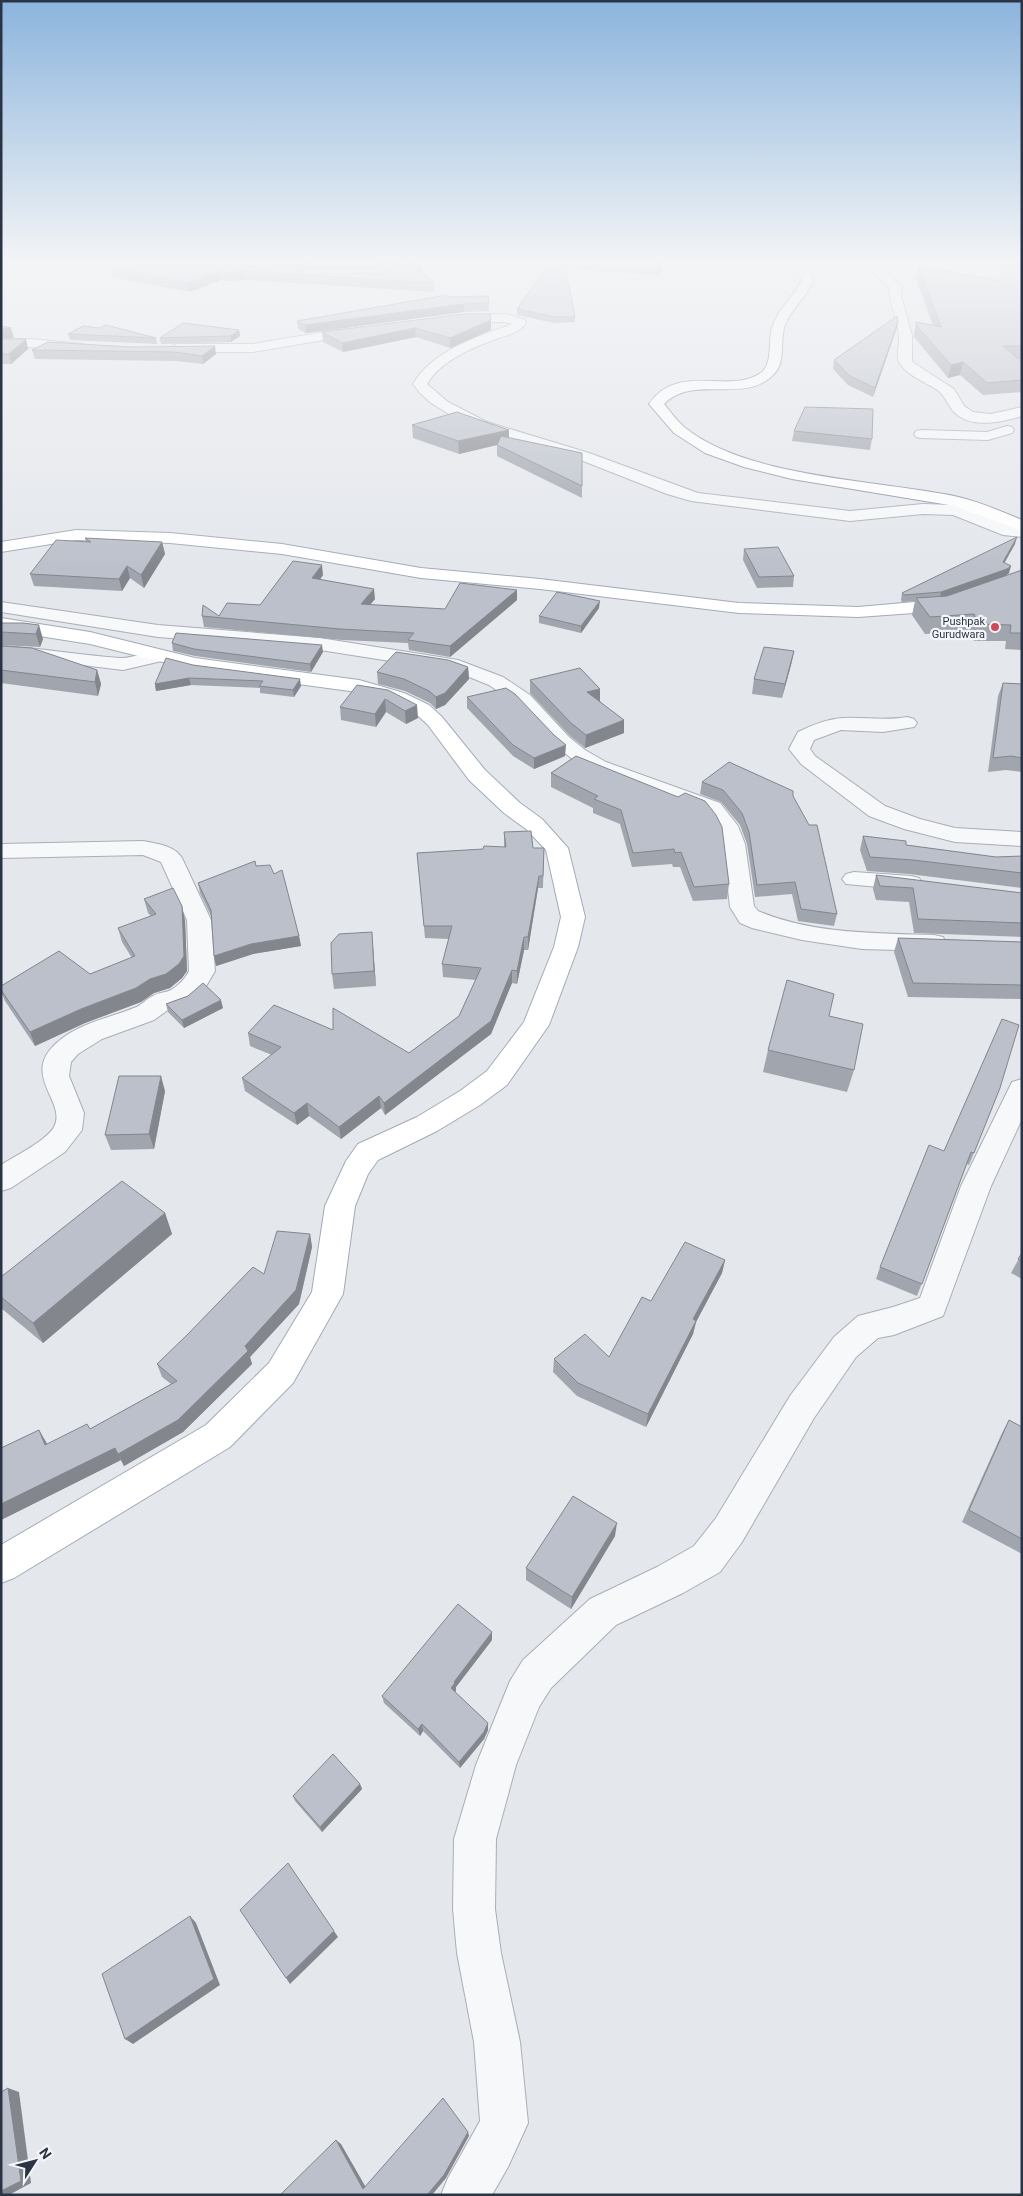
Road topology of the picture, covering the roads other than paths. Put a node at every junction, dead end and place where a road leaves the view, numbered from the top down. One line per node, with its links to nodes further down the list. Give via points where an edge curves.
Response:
1 (441, 363): 8 (street, via 423,376 420,384 425,393 472,423 602,462 672,492 697,498 850,516 923,509 948,510 969,514 1009,531)
2 (774, 363): 7 (main road, via 755,381 696,384 674,389 661,396 656,404 661,413 693,440 717,454 738,461 824,481 956,501)
3 (907, 363): 4 (street, via 948,391 960,410 968,414 989,418)
4 (1022, 412)
5 (1022, 422): 6 (street, via 993,435)
6 (921, 434)
7 (1022, 526)
8 (1022, 532)
9 (1, 547): 10 (main road, via 76,535 244,544 421,573 739,608 858,612 942,606)
10 (968, 597)
11 (1, 607): 20 (street, via 158,631 320,644 458,666 496,681 523,699 562,741 599,766 712,808 727,826 734,844 742,907 750,917 793,930 862,941)
12 (1, 624): 14 (main road, via 90,638)
13 (1, 652): 14 (street, via 123,664)
14 (159, 656): 23 (main road, via 195,664 359,686 397,697 422,709 477,775 557,848 573,917 566,947 536,1025 497,1078 427,1124 368,1152 356,1169 340,1206 327,1294 281,1373 218,1436)
15 (907, 723): 16 (street, via 889,728 846,724 823,728 804,736 799,749 808,760 877,811 955,835)
16 (1022, 839)
17 (1, 851): 22 (street, via 144,848 158,851 170,858 199,920 202,958 202,971 196,982 180,996 164,1001 145,1014 80,1039 63,1053 58,1059 55,1076 70,1113 68,1130 55,1144)
18 (854, 879): 19 (street)
19 (928, 886)
20 (952, 944)
21 (1022, 1089): 24 (street, via 976,1186 932,1307 869,1326 845,1347 802,1407 730,1530 707,1559 603,1612 537,1674 524,1695 496,1765 475,1839 474,1909 496,2042 504,2123)
22 (1, 1180)
23 (1, 1565)
24 (465, 2195)

